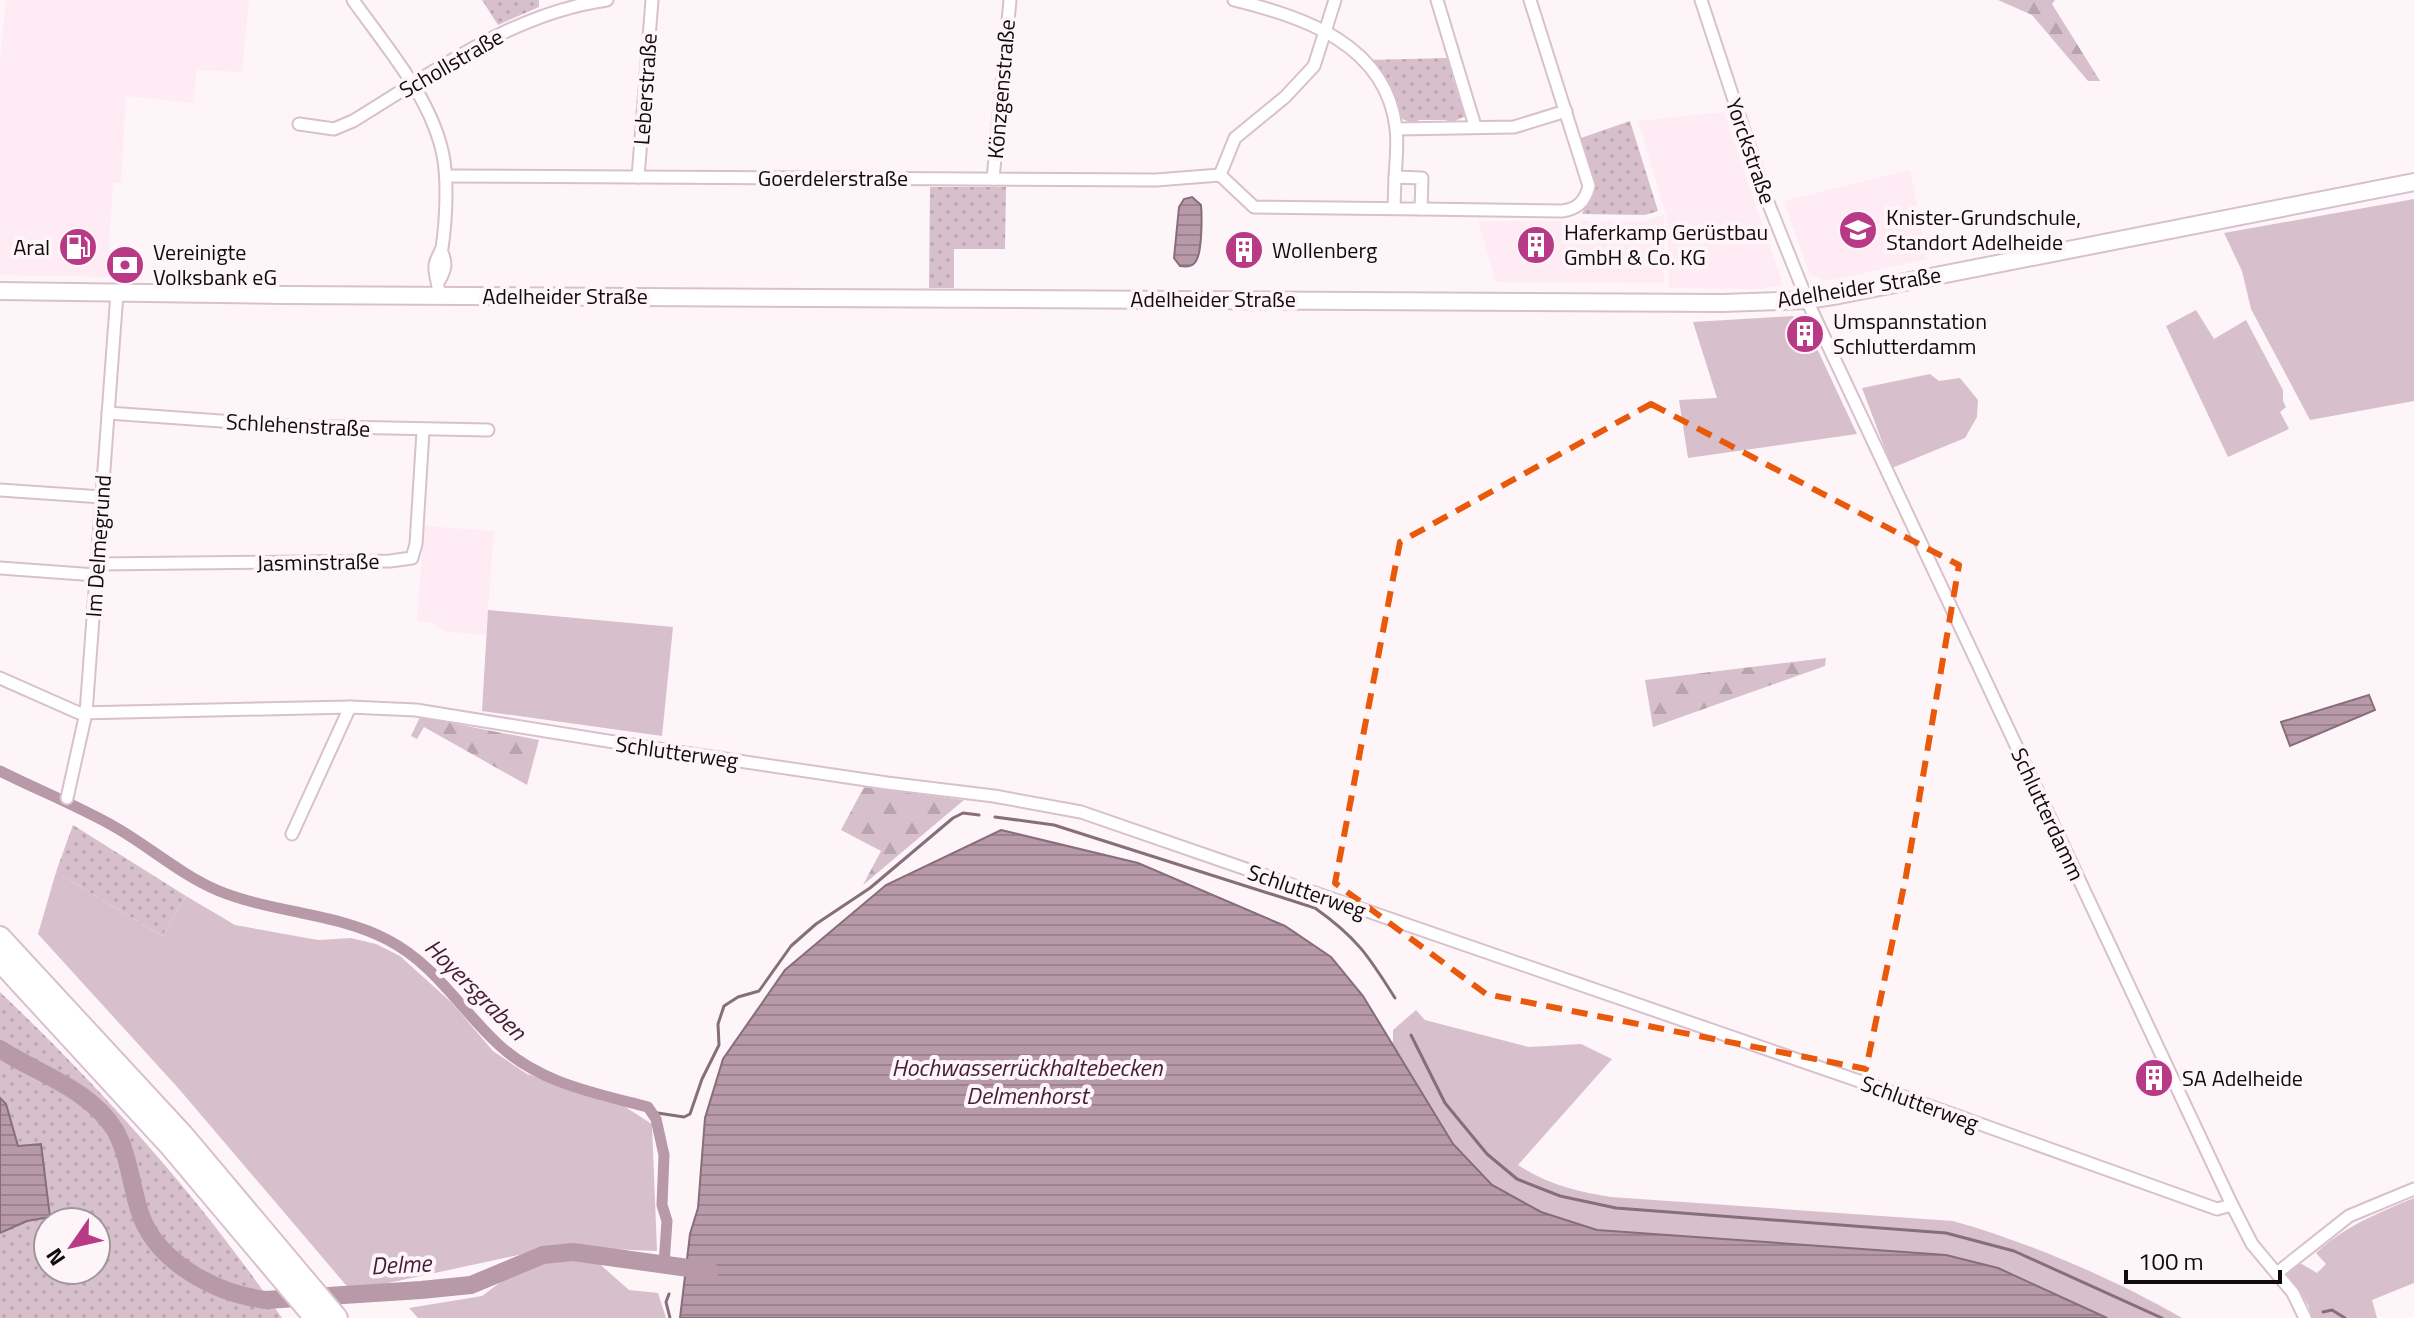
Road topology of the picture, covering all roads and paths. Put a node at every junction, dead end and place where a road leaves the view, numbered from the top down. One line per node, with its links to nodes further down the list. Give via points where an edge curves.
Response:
1 (353, 0): 11 (street)
2 (607, 0): 11 (street, Schollstraße, via 500,33)
3 (652, 0): 18 (street, Leberstraße)
4 (1010, 0): 20 (street, Könzgenstraße)
5 (1234, 0): 10 (street)
6 (1335, 0): 10 (street)
7 (1437, 0): 14 (street)
8 (1530, 0): 12 (street)
9 (1701, 0): 27 (street, Yorckstraße, via 1767,200)
10 (1326, 31): 15 (street, via 1364,58 1381,80); 16 (street, via 1314,66 1235,138)
11 (408, 80): 13 (street, Schollstraße, via 334,129); 17 (street, via 432,119)
12 (1566, 111): 14 (street, via 1514,127); 23 (street, via 1589,186 1578,207)
13 (299, 124)
14 (1475, 126): 15 (street)
15 (1397, 129): 19 (street)
16 (1220, 175): 20 (street, Goerdelerstraße); 22 (street, via 1254,207)
17 (446, 176): 18 (street, Goerdelerstraße); 24 (street, via 441,250 446,262)
18 (638, 177): 20 (street, Goerdelerstraße)
19 (1395, 177): 22 (street); 23 (street, via 1422,178)
20 (993, 179)
21 (2414, 182): 27 (main road, Adelheider Straße)
22 (1394, 208): 23 (street)
23 (1421, 209)
24 (439, 288): 26 (main road, Adelheider Straße); 27 (main road, Adelheider Straße)
25 (0, 291): 26 (main road, Adelheider Straße)
26 (117, 293): 28 (street, Im Delmegrund)
27 (1807, 300): 43 (street, Schlutterdamm)
28 (108, 413): 30 (street, Schlehenstraße); 32 (street, Im Delmegrund)
29 (488, 430): 30 (street, Schlehenstraße)
30 (423, 431): 34 (street, Jasminstraße, via 412,558)
31 (0, 490): 32 (street)
32 (102, 497): 34 (street, Im Delmegrund)
33 (0, 568): 34 (street)
34 (96, 570): 37 (street, Im Delmegrund)
35 (0, 678): 37 (street, Schlutterweg)
36 (350, 707): 37 (street, Schlutterweg); 39 (street); 43 (street, Schlutterweg, via 416,710 1081,812 2217,1209)
37 (86, 713): 38 (street, Im Delmegrund)
38 (67, 798)
39 (292, 834)
40 (0, 937): 45 (highway, via 183,1135)
41 (0, 961): 45 (highway)
42 (2414, 1189): 44 (street, via 2349,1216)
43 (2232, 1205): 44 (street, Schlutterdamm, via 2252,1244)
44 (2277, 1273): 47 (street, Schlutterdamm)
45 (302, 1288): 46 (highway)
46 (323, 1313)
47 (2305, 1318)

